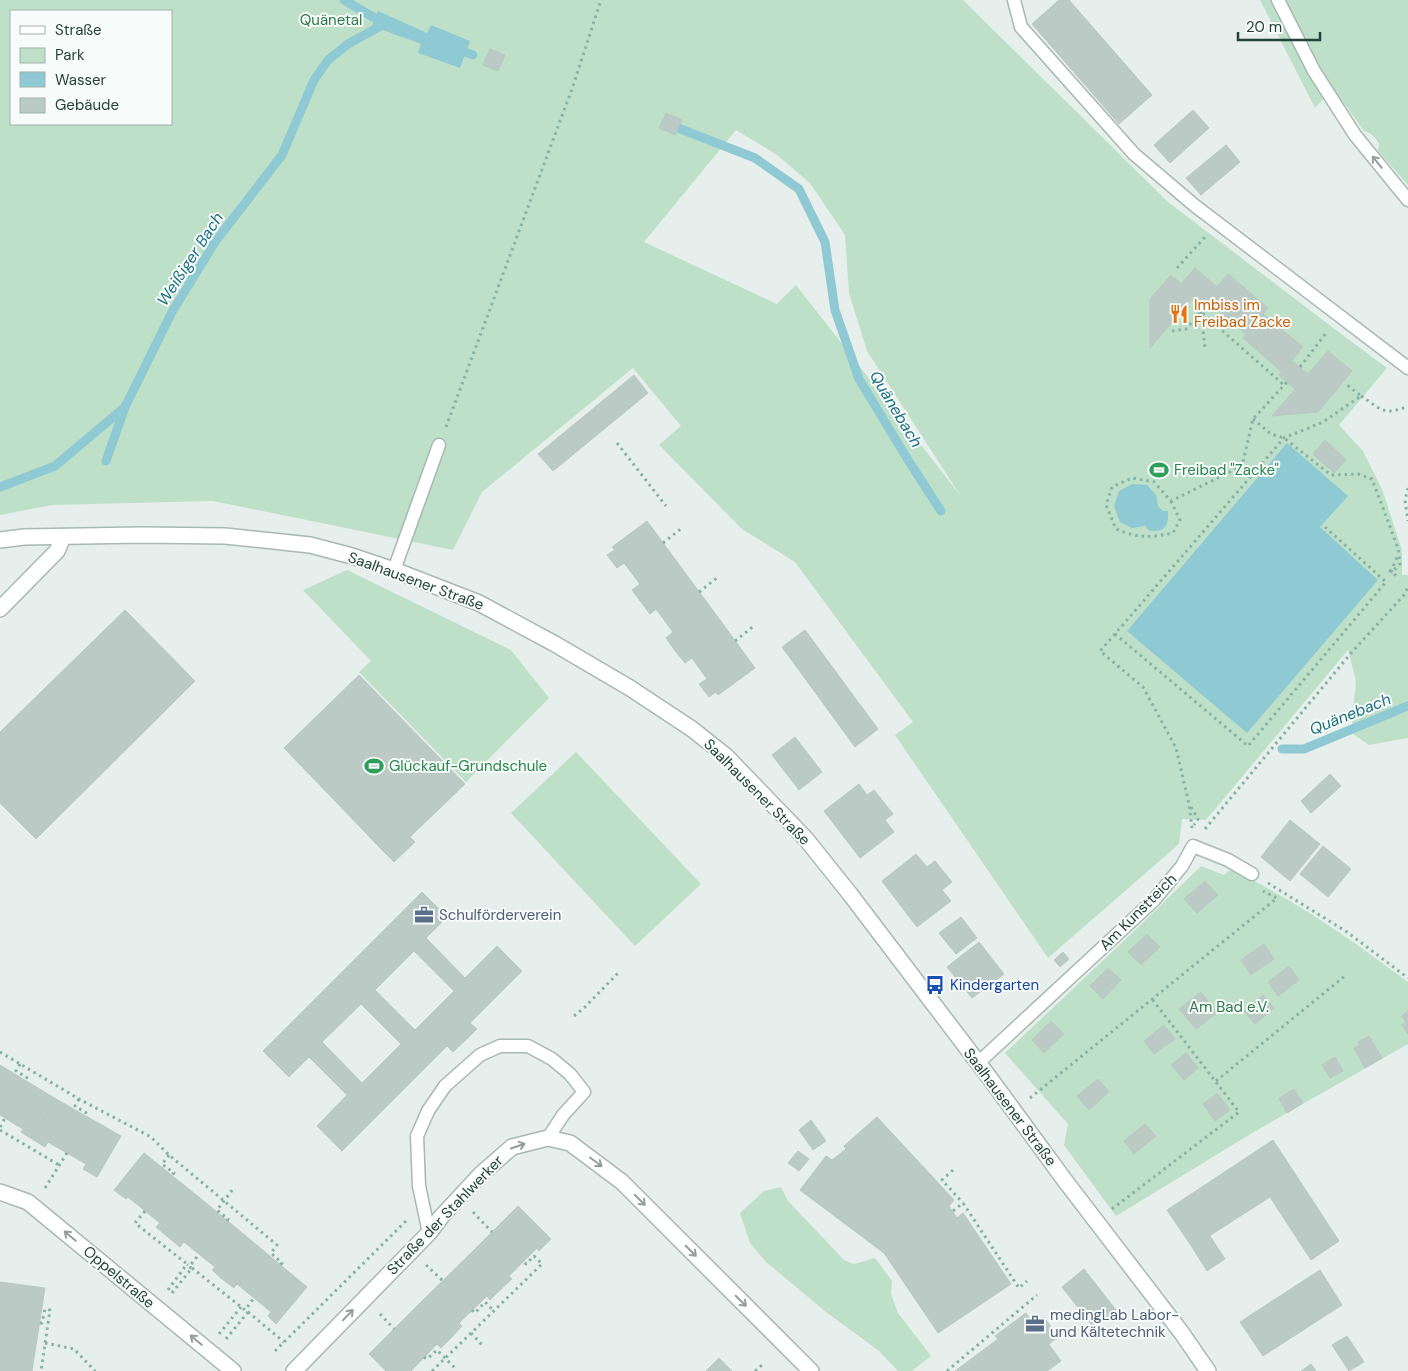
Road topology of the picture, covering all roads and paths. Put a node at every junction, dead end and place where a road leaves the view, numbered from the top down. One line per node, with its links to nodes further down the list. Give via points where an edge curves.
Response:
1 (601, 0): 19 (path, via 572,89)
2 (1014, 0): 12 (lane, via 1021,28 1134,154 1194,206)
3 (1278, 0): 4 (lane, one-way to 3, via 1355,136 1314,71)
4 (1408, 200)
5 (1208, 233): 6 (path)
6 (1177, 268)
7 (1201, 312): 9 (path, via 1186,329); 10 (path); 16 (path, via 1286,384)
8 (1332, 327): 11 (path)
9 (1172, 331)
10 (1205, 348)
11 (1300, 367)
12 (1408, 368)
13 (1346, 384): 14 (path)
14 (1360, 396): 15 (path, via 1379,410 1397,411); 17 (path, via 1323,422)
15 (1408, 406)
16 (1253, 419): 17 (path, via 1271,434); 20 (path)
17 (1284, 438): 21 (path); 33 (path, via 1331,475 1358,474 1372,479 1398,548 1400,564)
18 (617, 443): 24 (path)
19 (439, 445): 32 (lane)
20 (1242, 466): 21 (path); 23 (path)
21 (1253, 474): 40 (path)
22 (1408, 488): 25 (path, via 1405,500)
23 (1172, 501): 23 (path, via 1154,482 1132,478 1112,487 1106,505 1116,529 1134,536 1153,537 1173,533 1180,520)
24 (666, 506)
25 (1408, 521)
26 (1325, 527): 40 (path, via 1386,582 1248,746)
27 (682, 528): 30 (path)
28 (63, 537): 29 (street, Saalhausener Straße); 32 (street, Saalhausener Straße, via 225,536 310,545); 38 (street, via 57,551)
29 (0, 540)
30 (663, 543)
31 (1397, 557): 33 (path)
32 (394, 570): 54 (street, Saalhausener Straße, via 496,612 630,688 706,739 806,840)
33 (1390, 572): 35 (path)
34 (718, 577): 37 (path)
35 (1399, 578)
36 (1408, 586): 45 (path, via 1405,594 1352,652)
37 (699, 592)
38 (0, 609)
39 (755, 625): 41 (path)
40 (1115, 634): 42 (path, via 1100,651 1143,687 1176,748)
41 (735, 640)
42 (1189, 804): 43 (path); 44 (path)
43 (1190, 819)
44 (1198, 819)
45 (1192, 846): 46 (lane, via 1228,860); 54 (lane, Am Kunstteich, via 1182,866 1154,900)
46 (1252, 874): 50 (path, via 1318,912)
47 (1260, 890): 51 (path, via 1277,898)
48 (618, 973): 52 (path)
49 (1345, 976): 56 (path)
50 (1408, 978)
51 (1152, 999): 56 (path); 60 (path)
52 (574, 1016)
53 (0, 1052): 55 (path)
54 (978, 1063): 121 (street, Saalhausener Straße, via 1182,1332)
55 (20, 1064): 57 (path, via 16,1072); 59 (path)
56 (1216, 1080): 77 (path, via 1239,1112)
57 (28, 1081)
58 (59, 1081): 59 (path)
59 (56, 1086): 61 (path)
60 (1039, 1090)
61 (79, 1099): 62 (path, via 76,1106); 67 (path, via 151,1137)
62 (87, 1116)
63 (5, 1118): 64 (path)
64 (0, 1128): 68 (path)
65 (548, 1138): 76 (lane, via 584,1092 570,1074 528,1046 500,1046 480,1055 445,1086 428,1111 417,1136); 83 (street, Straße der Stahlwerker, one-way to 65, via 480,1176 512,1147); 119 (street, Straße der Stahlwerker, one-way to 119, via 570,1143 622,1182)
66 (66, 1153): 68 (path)
67 (169, 1155): 70 (path, via 162,1164 174,1173); 74 (path)
68 (59, 1165): 72 (path)
69 (953, 1170): 75 (path, via 942,1180)
70 (172, 1175)
71 (234, 1189): 74 (path)
72 (43, 1191)
73 (0, 1192): 115 (street, Oppelstraße, one-way to 73, via 28,1202)
74 (224, 1201): 81 (path, via 217,1210); 87 (path, via 277,1245 271,1253 282,1263)
75 (964, 1203): 80 (path); 90 (path, via 1019,1288)
76 (423, 1204): 83 (lane); 105 (path)
77 (1112, 1209)
78 (144, 1211): 88 (path, via 135,1223)
79 (472, 1211): 82 (path)
80 (952, 1211)
81 (227, 1221)
82 (492, 1232)
83 (429, 1233): 116 (street, Straße der Stahlwerker, one-way to 83)
84 (199, 1254): 88 (path)
85 (422, 1261): 89 (path)
86 (523, 1261): 99 (path, via 526,1264 534,1256 542,1264)
87 (280, 1265)
88 (189, 1266): 91 (path); 92 (path); 95 (path)
89 (443, 1281)
90 (1027, 1281)
91 (169, 1289)
92 (171, 1295)
93 (1037, 1295): 120 (path)
94 (254, 1298): 98 (path)
95 (241, 1307): 98 (path); 103 (path)
96 (375, 1308): 101 (path)
97 (472, 1310): 99 (path, via 475,1313 485,1302)
98 (246, 1311): 104 (path); 105 (path)
99 (494, 1311): 102 (path)
100 (40, 1322): 106 (path, via 45,1308 50,1310)
101 (394, 1329)
102 (471, 1333): 107 (path); 110 (path)
103 (219, 1335)
104 (225, 1340)
105 (284, 1342): 108 (path)
106 (46, 1344): 113 (path); 114 (path, via 74,1349)
107 (482, 1346)
108 (275, 1351)
109 (424, 1357): 110 (path, via 427,1359 437,1350)
110 (445, 1358): 112 (path); 117 (path)
111 (762, 1364): 118 (path)
112 (457, 1370)
113 (41, 1371)
114 (95, 1371)
115 (233, 1371)
116 (294, 1371)
117 (432, 1371)
118 (755, 1371)
119 (811, 1371)
120 (946, 1371)
121 (1208, 1371)

